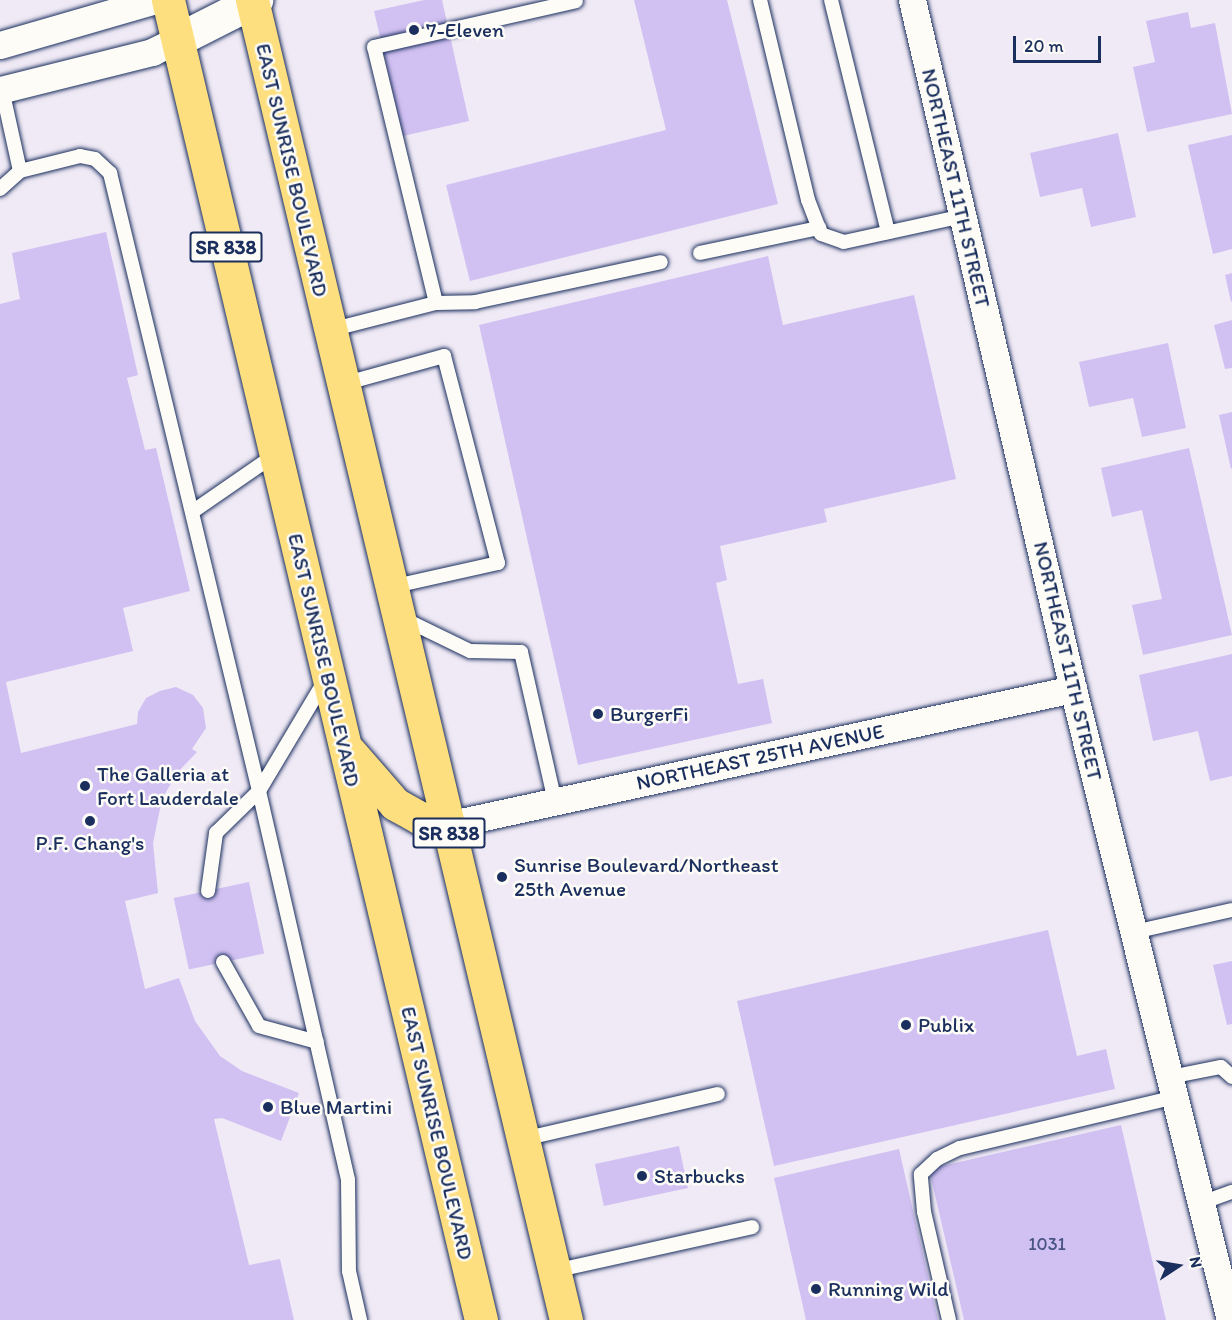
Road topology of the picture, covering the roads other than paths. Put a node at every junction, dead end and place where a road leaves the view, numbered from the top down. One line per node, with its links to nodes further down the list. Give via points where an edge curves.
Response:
1 (156, 0): 9 (street)
2 (168, 0): 8 (main road, EAST SUNRISE BOULEVARD / SR 838)
3 (254, 0): 8 (street); 19 (main road, EAST SUNRISE BOULEVARD / SR 838)
4 (760, 0): 14 (lane, via 808,200)
5 (831, 0): 15 (lane)
6 (912, 0): 13 (street, NORTHEAST 11TH STREET)
7 (576, 1): 18 (lane, via 374,47)
8 (177, 40): 10 (street, via 152,52); 21 (main road, EAST SUNRISE BOULEVARD / SR 838)
9 (0, 45)
10 (1, 90): 11 (lane)
11 (20, 171): 12 (lane); 22 (lane, via 80,156 95,159 110,173)
12 (0, 189)
13 (963, 216): 15 (lane); 25 (street, NORTHEAST 11TH STREET)
14 (819, 228): 15 (lane, via 821,234 844,242); 16 (lane)
15 (888, 232)
16 (700, 253)
17 (662, 262): 18 (lane, via 474,303)
18 (436, 303): 19 (lane)
19 (330, 330): 20 (main road, EAST SUNRISE BOULEVARD / SR 838)
20 (343, 384): 23 (main road, EAST SUNRISE BOULEVARD / SR 838); 23 (lane, via 444,356 498,563)
21 (276, 454): 22 (lane); 24 (main road, EAST SUNRISE BOULEVARD / SR 838)
22 (192, 512): 27 (lane)
23 (395, 601): 28 (lane, via 470,651 521,652); 29 (main road, EAST SUNRISE BOULEVARD / SR 838)
24 (328, 675): 26 (main road, EAST SUNRISE BOULEVARD / SR 838); 27 (lane)
25 (1073, 689): 28 (street, NORTHEAST 25TH AVENUE); 32 (street, NORTHEAST 11TH STREET)
26 (345, 747): 29 (main road, via 395,804 420,818); 44 (main road, EAST SUNRISE BOULEVARD / SR 838)
27 (259, 791): 30 (lane, via 216,833); 34 (lane)
28 (555, 802): 29 (street, NORTHEAST 25TH AVENUE)
29 (447, 825): 38 (main road, EAST SUNRISE BOULEVARD / SR 838)
30 (208, 891)
31 (1232, 910): 32 (lane)
32 (1134, 932): 36 (street, NORTHEAST 11TH STREET)
33 (223, 962): 34 (lane, via 259,1026)
34 (317, 1042): 43 (lane, via 348,1180 349,1272)
35 (1232, 1077): 36 (lane, via 1221,1067)
36 (1173, 1087): 40 (street, NORTHEAST 11TH STREET); 46 (lane, via 960,1148 937,1159 921,1174 924,1212)
37 (718, 1094): 38 (lane)
38 (523, 1139): 42 (main road, EAST SUNRISE BOULEVARD / SR 838)
39 (1232, 1192): 40 (lane)
40 (1201, 1203): 47 (street, NORTHEAST 11TH STREET)
41 (752, 1227): 42 (lane)
42 (554, 1271): 45 (main road, EAST SUNRISE BOULEVARD / SR 838)
43 (360, 1320)
44 (481, 1320)
45 (566, 1320)
46 (949, 1320)
47 (1230, 1320)

